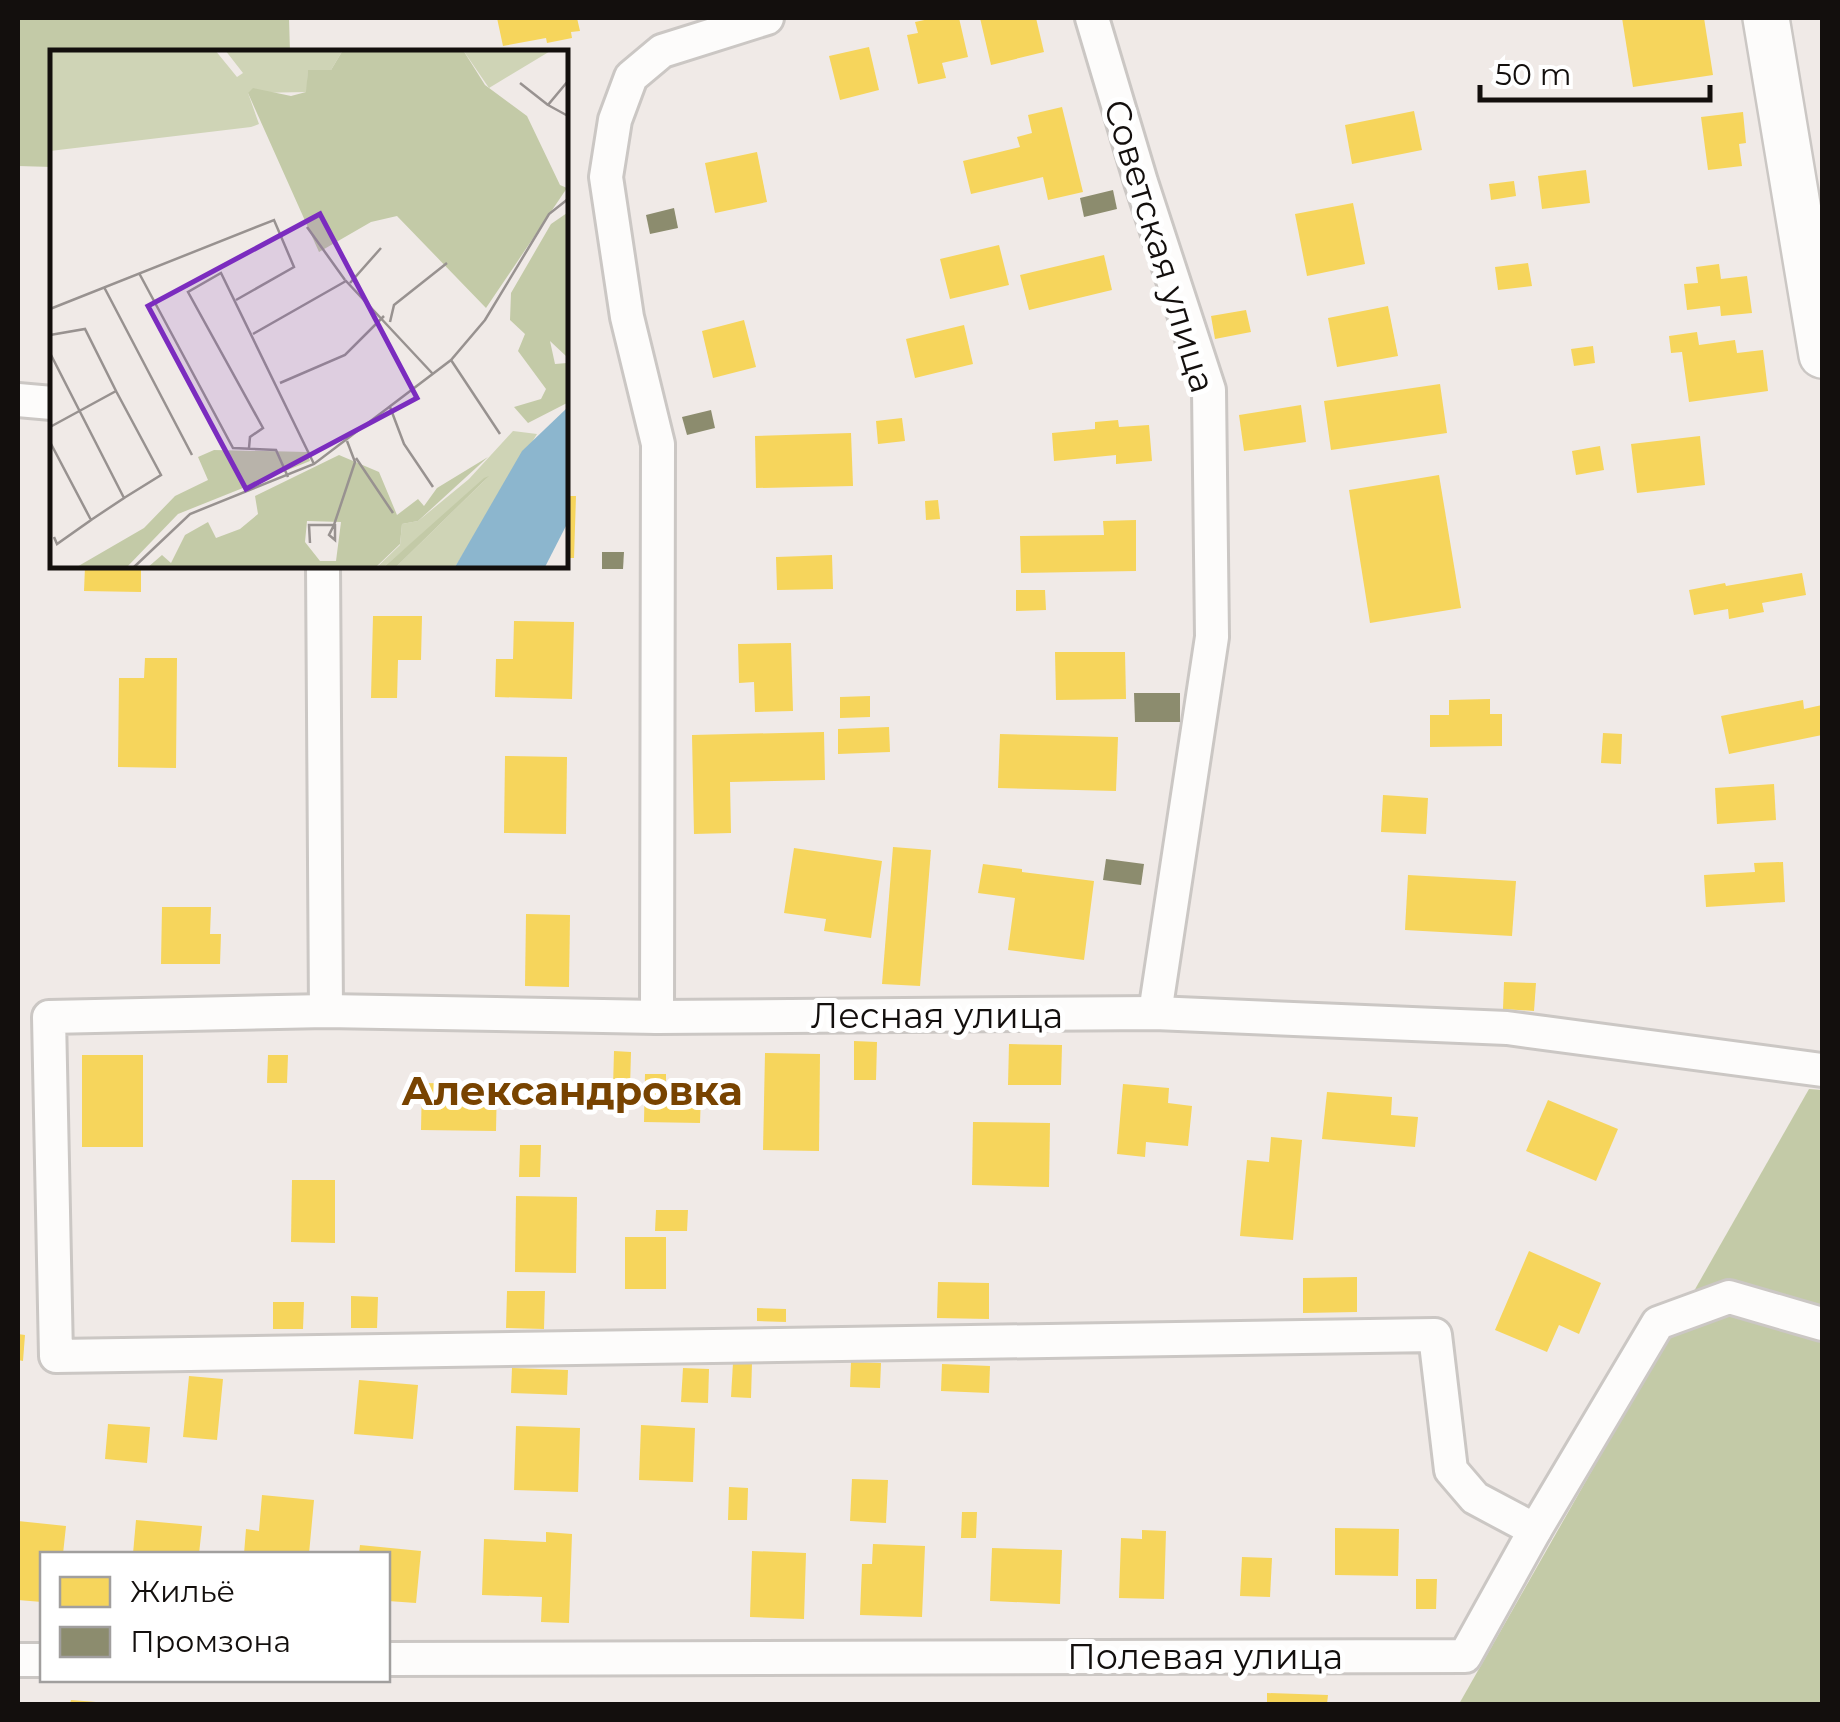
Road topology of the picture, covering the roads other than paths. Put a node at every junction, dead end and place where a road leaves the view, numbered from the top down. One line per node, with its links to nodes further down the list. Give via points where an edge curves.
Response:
1 (767, 18): 11 (street, via 662,51 631,77 614,120 606,177 628,317 658,444)
2 (1092, 18): 10 (street, Советская улица, via 1209,390 1212,637)
3 (1766, 18): 4 (main road)
4 (1814, 252): 5 (main road)
5 (1822, 355)
6 (18, 400): 7 (street)
7 (50, 403)
8 (324, 568): 9 (street)
9 (326, 1011): 11 (street, Лесная улица); 14 (street, Лесная улица, via 49,1017 56,1356 1435,1335 1451,1470 1476,1498)
10 (1156, 1013): 11 (street, Лесная улица); 12 (street, Лесная улица, via 1508,1028)
11 (657, 1017)
12 (1822, 1070)
13 (1822, 1324): 14 (street, Полевая улица, via 1730,1297 1658,1322)
14 (1535, 1530): 15 (street, Полевая улица, via 1465,1656)
15 (390, 1659)

